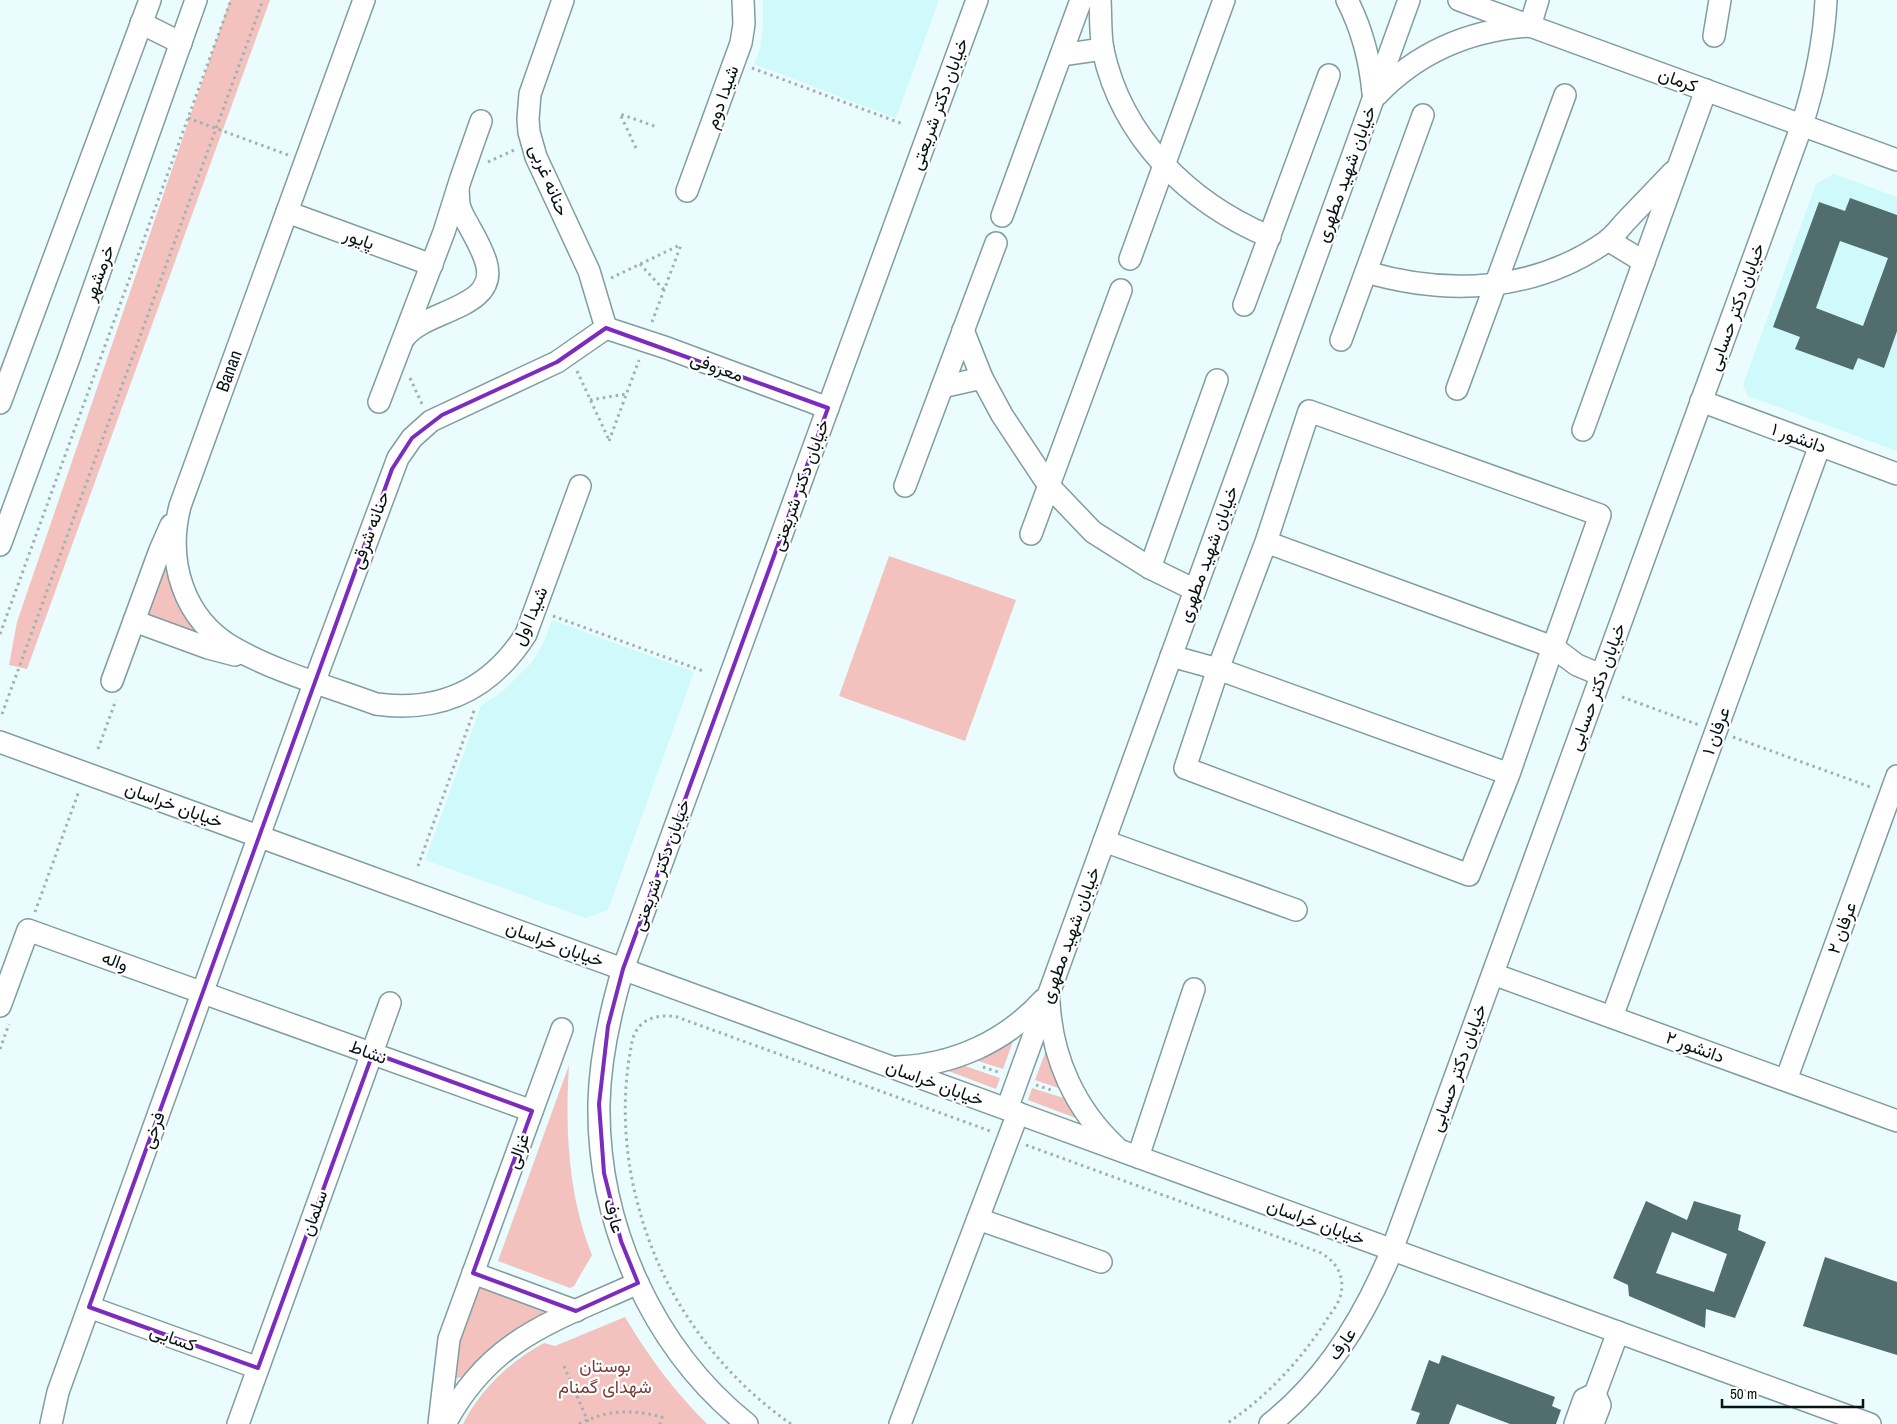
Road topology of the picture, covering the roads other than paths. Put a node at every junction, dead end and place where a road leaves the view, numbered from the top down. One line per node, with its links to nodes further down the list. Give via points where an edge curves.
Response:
1 (150, 0): 16 (street)
2 (196, 0): 19 (street, خرمشهر)
3 (364, 0): 34 (street, Banan)
4 (563, 0): 50 (street, حنانه غربی, via 530,94 529,132 536,156 589,271)
5 (743, 0): 33 (street, شیدا دوم, via 741,43)
6 (977, 0): 61 (street, خیابان دکتر شریعتی)
7 (1081, 0): 21 (street)
8 (1100, 0): 20 (street)
9 (1224, 0): 30 (street)
10 (1347, 0): 25 (street, via 1368,55)
11 (1409, 0): 25 (street, خیابان شهید مطهری)
12 (1459, 0): 17 (street, کرمان)
13 (1538, 0): 17 (street)
14 (1720, 0): 18 (street)
15 (1826, 0): 28 (street, خیابان دکتر حسابی, via 1820,59)
16 (141, 23): 19 (street); 60 (street)
17 (1530, 26): 23 (street, کرمان); 25 (street, via 1486,31 1444,46 1406,69)
18 (1714, 36)
19 (181, 43): 71 (street, خرمشهر)
20 (1103, 49): 21 (street); 30 (street, via 1129,114)
21 (1061, 55): 35 (street)
22 (1329, 75): 38 (street)
23 (1706, 90): 28 (street, کرمان); 31 (street)
24 (1565, 95): 45 (street)
25 (1373, 99): 73 (street, خیابان شهید مطهری)
26 (1423, 115): 44 (street)
27 (481, 121): 32 (street)
28 (1802, 125): 29 (street, کرمان); 58 (street, خیابان دکتر حسابی)
29 (1897, 160)
30 (1164, 165): 38 (street, via 1202,200); 41 (street)
31 (1679, 167): 39 (street); 42 (street)
32 (458, 186): 36 (street); 37 (street)
33 (688, 191)
34 (287, 212): 43 (street, پایور); 68 (street, Banan)
35 (1002, 216)
36 (466, 220): 37 (street, via 453,222); 49 (street, via 486,261 485,284 472,301)
37 (444, 232): 43 (street)
38 (1270, 237): 48 (street)
39 (1608, 240): 42 (street); 45 (street, via 1543,273)
40 (996, 243): 51 (street)
41 (1130, 259)
42 (1644, 262): 62 (street)
43 (432, 266): 47 (street)
44 (1366, 272): 45 (street, via 1408,283 1443,287); 53 (street)
45 (1496, 284): 57 (street)
46 (1121, 290): 67 (street)
47 (420, 297): 49 (street, via 421,310); 52 (street)
48 (1244, 305)
49 (429, 319): 52 (street)
50 (606, 328): 61 (street, معروفی); 81 (street, حنانه شرقی, via 557,362 442,415 412,438 392,469)
51 (963, 330): 54 (street); 56 (street)
52 (402, 340): 59 (street)
53 (1341, 340)
54 (982, 378): 56 (street); 67 (street, via 1002,415)
55 (1217, 380): 72 (street)
56 (942, 387): 66 (street)
57 (1458, 389)
58 (1701, 401): 63 (street, دانشور ۱); 79 (street, خیابان دکتر حسابی)
59 (379, 402)
60 (0, 403)
61 (828, 408): 88 (street, خیابان دکتر شریعتی)
62 (1583, 430)
63 (1820, 445): 64 (street, دانشور ۱); 95 (street, عرفان ۱)
64 (1897, 474)
65 (580, 486): 81 (street, شیدا اول, via 526,634 516,650 492,675 446,700 412,706 376,704)
66 (905, 486)
67 (1049, 486): 69 (street); 72 (street, via 1093,532)
68 (180, 506): 74 (street); 77 (street, Banan, via 174,542 179,578 194,610 218,637)
69 (1031, 534)
70 (1266, 542): 75 (street); 75 (street, via 1309,411 1600,515); 78 (street)
71 (0, 545)
72 (1150, 568): 73 (street)
73 (1195, 590): 76 (street, خیابان شهید مطهری)
74 (134, 621): 77 (street, via 208,648); 80 (street)
75 (1553, 647): 79 (street, via 1577,666); 83 (street)
76 (1171, 656): 78 (street); 86 (street, خیابان شهید مطهری)
77 (260, 661): 81 (street, Banan)
78 (1218, 669): 83 (street); 83 (street, via 1185,768 1469,876)
79 (1602, 675): 89 (street, خیابان دکتر حسابی)
80 (112, 681)
81 (315, 682): 85 (street, حنانه شرقی)
82 (0, 742): 85 (street, خیابان خراسان)
83 (1509, 774)
84 (1897, 776): 99 (street, عرفان ۲)
85 (259, 836): 88 (street, خیابان خراسان); 91 (street, فرخی)
86 (1104, 841): 87 (street); 92 (street, خیابان شهید مطهری)
87 (1296, 910)
88 (623, 969): 98 (street, خیابان خراسان); 108 (street, عارف, via 602,1060 600,1138 611,1207)
89 (1493, 974): 95 (street, دانشور ۲); 105 (street, خیابان دکتر حسابی)
90 (1194, 989): 103 (street)
91 (203, 993): 94 (street, واله, via 30,923); 97 (street, نشاط); 109 (street, فرخی)
92 (1048, 994): 98 (street, via 1016,1025 978,1048 945,1061); 101 (street, خیابان شهید مطهری); 103 (street, via 1053,1038 1067,1081 1085,1112 1102,1132)
93 (390, 1003): 97 (street, سلمان)
94 (0, 1006)
95 (1612, 1017): 99 (street, دانشور ۲)
96 (562, 1029): 100 (street, غزالی)
97 (372, 1054): 100 (street, نشاط); 112 (street, سلمان)
98 (892, 1068): 101 (street, خیابان خراسان)
99 (1786, 1080): 102 (street, دانشور ۲)
100 (532, 1111): 107 (street, غزالی)
101 (1012, 1111): 103 (street, خیابان خراسان); 104 (street, خیابان شهید مطهری, via 1008,1138)
102 (1897, 1120)
103 (1130, 1154): 105 (street, خیابان خراسان)
104 (978, 1219): 106 (street); 119 (street, خیابان شهید مطهری)
105 (1392, 1250): 111 (street, خیابان خراسان); 120 (street, عارف, via 1378,1283 1344,1343 1300,1397)
106 (1101, 1262)
107 (474, 1273): 110 (street); 116 (street, غزالی, via 449,1339)
108 (638, 1283): 110 (street); 118 (street, عارف, via 687,1363)
109 (89, 1307): 112 (street, کسایی); 114 (street, فرخی, via 58,1392)
110 (576, 1311): 117 (street, via 540,1327 504,1350 474,1379)
111 (1618, 1332): 113 (street); 123 (street, خیابان خراسان)
112 (258, 1368): 115 (street, سلمان)
113 (1595, 1394): 121 (street, via 1584,1399); 122 (street, via 1600,1405)
114 (51, 1424)
115 (238, 1424)
116 (439, 1424)
117 (445, 1424)
118 (747, 1424)
119 (900, 1424)
120 (1270, 1424)
121 (1575, 1424)
122 (1593, 1424)
123 (1870, 1424)

